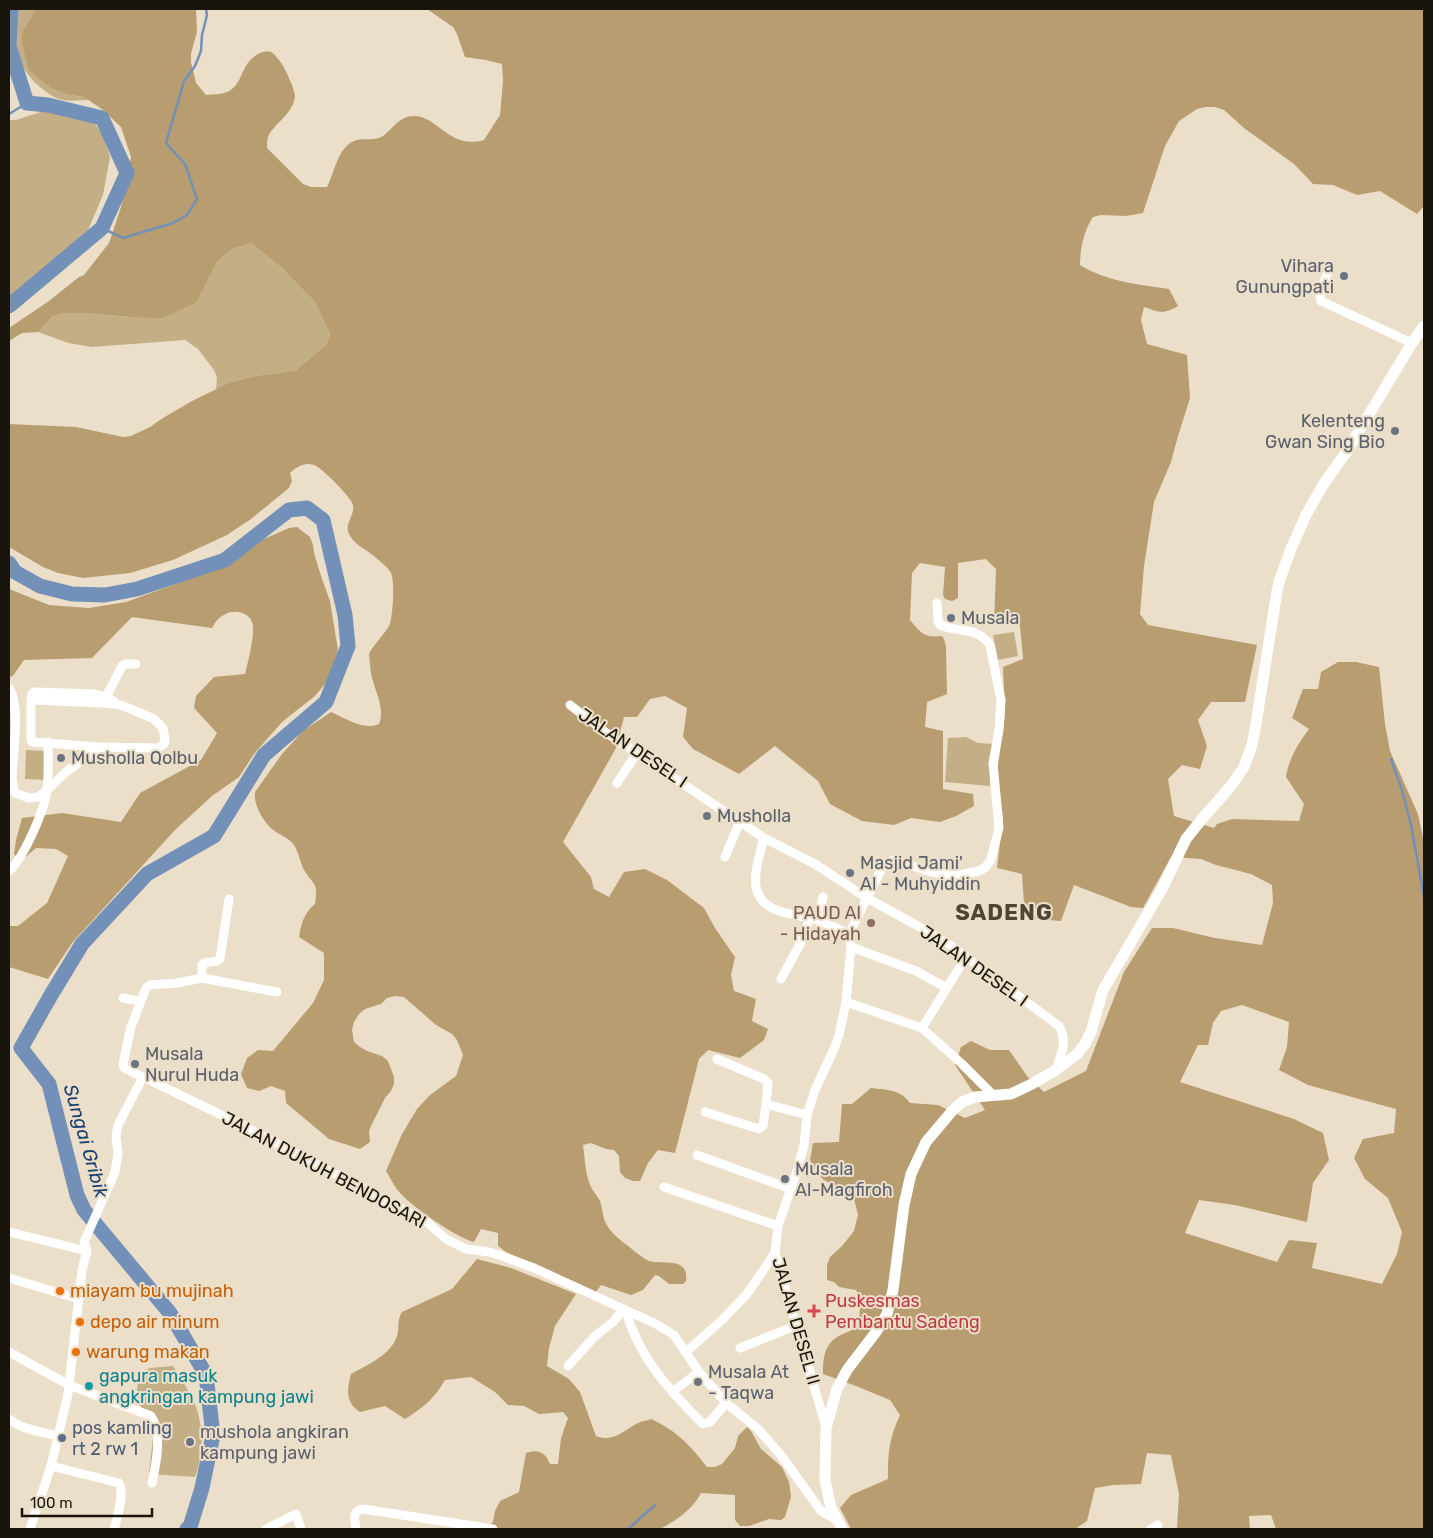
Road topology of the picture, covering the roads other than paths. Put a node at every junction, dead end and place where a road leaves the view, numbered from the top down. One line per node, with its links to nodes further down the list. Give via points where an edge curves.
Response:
1 (1328, 272): 3 (street, via 1320,292 1321,301)
2 (1424, 326): 3 (main road)
3 (1412, 343): 38 (main road, via 1347,452 1323,485 1291,549 1280,579 1252,745 1244,767 1186,839 1162,889 1103,990 1085,1044)
4 (937, 603): 23 (street, via 940,625 977,633 990,645 1001,700 993,763 999,828 991,859 979,871 952,876 898,860 889,861 884,864)
5 (136, 664): 7 (street, via 122,666)
6 (9, 688): 11 (street, via 15,712)
7 (106, 697): 8 (street, via 34,692); 9 (street)
8 (31, 700): 9 (street); 12 (street, via 31,740 34,743)
9 (120, 705): 13 (street, via 154,719 165,733 164,744 158,748)
10 (570, 706): 14 (street, JALAN DESEL I)
11 (12, 730): 15 (street)
12 (48, 742): 13 (street); 17 (street)
13 (100, 747): 17 (street)
14 (638, 753): 16 (street); 18 (street, JALAN DESEL I)
15 (10, 776): 17 (street, via 15,793 21,796 38,796)
16 (616, 782)
17 (48, 790): 21 (street, via 28,843)
18 (740, 820): 19 (street, JALAN DESEL I); 20 (street)
19 (764, 838): 23 (street, JALAN DESEL I, via 815,864); 25 (street, via 756,872 759,895 769,907)
20 (725, 857)
21 (9, 871)
22 (823, 897): 25 (street)
23 (867, 898): 26 (street); 28 (street, JALAN DESEL I)
24 (229, 899): 29 (street, via 220,959 204,963)
25 (814, 919): 26 (street); 30 (street)
26 (849, 934): 27 (street, JALAN DESEL II)
27 (851, 947): 31 (street, via 916,971); 35 (street, JALAN DESEL II)
28 (966, 957): 31 (street); 38 (street, JALAN DESEL I, via 1058,1026 1064,1034 1064,1042)
29 (202, 978): 32 (street); 34 (street, JALAN DUKUH BENDOSARI, via 150,985)
30 (781, 979)
31 (948, 988): 36 (street)
32 (277, 992)
33 (123, 998): 34 (street)
34 (140, 1001): 39 (street, JALAN DUKUH BENDOSARI, via 123,1066)
35 (846, 1002): 36 (street); 43 (street, JALAN DESEL II, via 839,1035 814,1090)
36 (922, 1028): 40 (street)
37 (717, 1060): 41 (street, via 764,1079 768,1084)
38 (1056, 1070): 40 (main road, via 1011,1094)
39 (143, 1077): 49 (street, via 118,1125 115,1172 84,1242); 53 (street, JALAN DUKUH BENDOSARI, via 427,1222 466,1249 489,1252 534,1268)
40 (993, 1095): 64 (main road, via 962,1102 926,1142 911,1174 887,1314 847,1370 837,1389)
41 (766, 1104): 42 (street, via 763,1126 759,1130); 43 (street)
42 (705, 1112)
43 (807, 1115): 46 (street, JALAN DESEL II, via 804,1145)
44 (697, 1155): 46 (street)
45 (664, 1187): 47 (street)
46 (791, 1189): 47 (street, JALAN DESEL II)
47 (778, 1226): 50 (street, JALAN DESEL II)
48 (9, 1232): 49 (street)
49 (87, 1251): 52 (street)
50 (775, 1253): 54 (street, JALAN DESEL II); 57 (street, via 747,1294)
51 (9, 1280): 52 (street)
52 (79, 1299): 60 (street)
53 (625, 1310): 57 (street, JALAN DUKUH BENDOSARI, via 674,1335); 58 (street); 61 (street, via 644,1353)
54 (795, 1326): 55 (street); 64 (street, JALAN DESEL II)
55 (740, 1348)
56 (9, 1352): 60 (street)
57 (686, 1352): 59 (street, JALAN DUKUH BENDOSARI)
58 (568, 1366)
59 (698, 1372): 61 (street); 62 (street, JALAN DUKUH BENDOSARI)
60 (69, 1385): 65 (street); 67 (street, via 151,1416 156,1427 158,1449)
61 (672, 1392): 62 (street, via 704,1424 710,1422)
62 (726, 1403): 68 (street, JALAN DUKUH BENDOSARI, via 757,1428 821,1511)
63 (9, 1419): 65 (street, via 18,1426)
64 (826, 1428): 68 (main road, via 825,1480 831,1508)
65 (59, 1436): 66 (street)
66 (51, 1466): 70 (street); 71 (street, via 119,1483 121,1490)
67 (152, 1483)
68 (839, 1525)
69 (467, 1528): 74 (street, via 358,1510 354,1516); 75 (street)
70 (30, 1529)
71 (114, 1529)
72 (266, 1529): 73 (street, via 296,1514)
73 (301, 1529)
74 (356, 1529)
75 (493, 1529)

